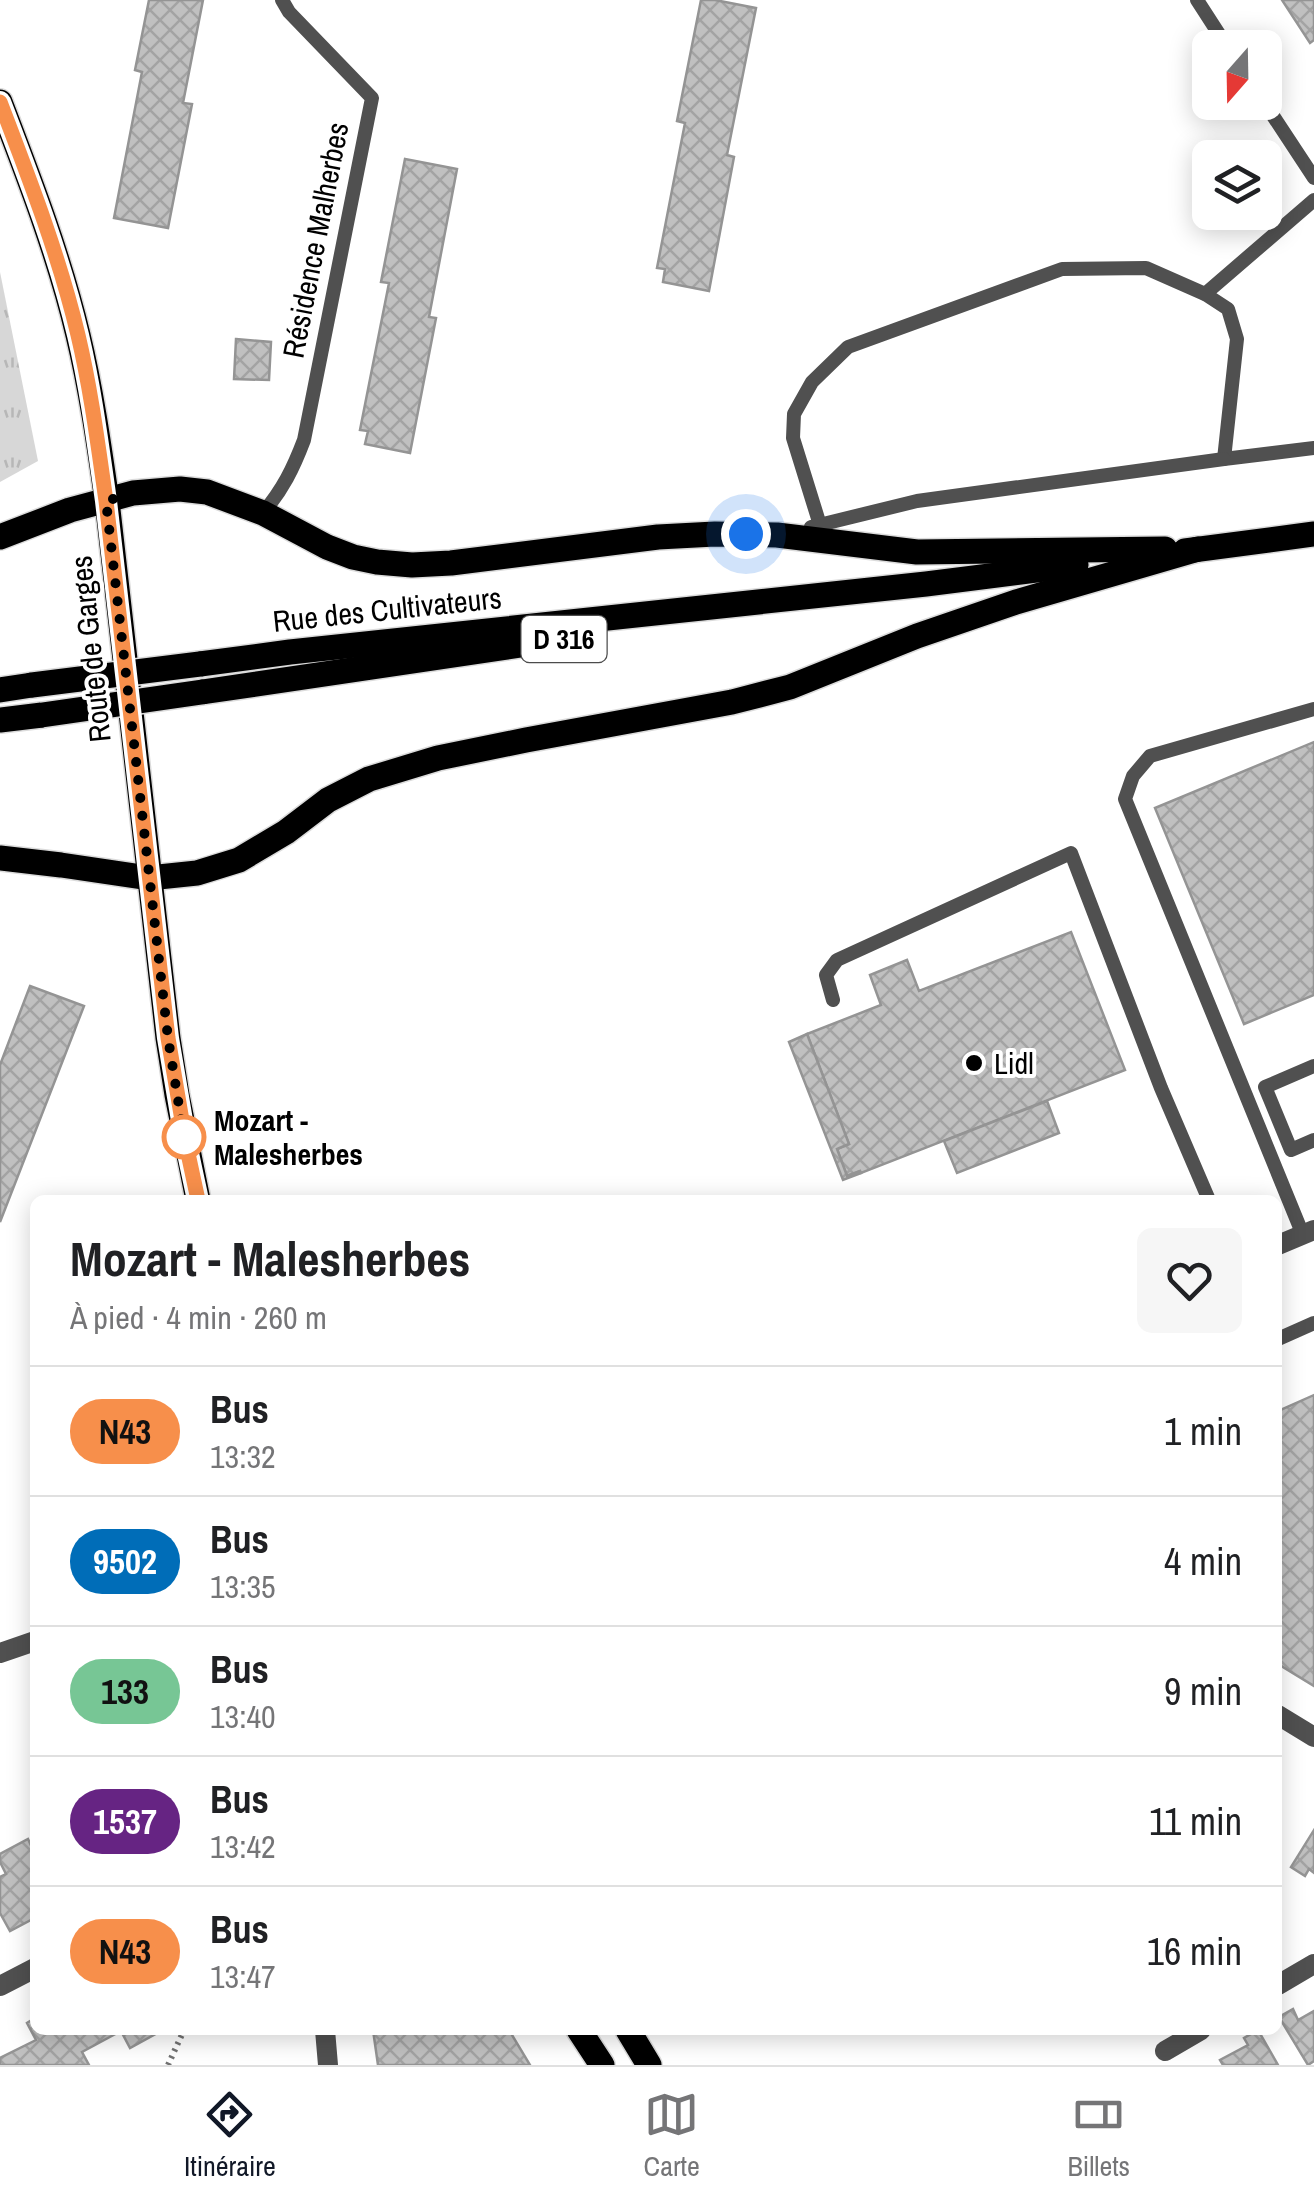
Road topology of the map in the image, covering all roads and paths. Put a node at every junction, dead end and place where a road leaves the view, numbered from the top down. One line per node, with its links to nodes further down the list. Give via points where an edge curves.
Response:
1 (282, 0): 12 (lane, Résidence Malherbes, via 372,98 304,440 292,472)
2 (1197, 0): 3 (lane)
3 (1216, 30)
4 (0, 102): 11 (main road, Route de Garges, via 74,318)
5 (1276, 120): 6 (lane)
6 (1314, 178)
7 (1314, 200): 8 (lane)
8 (1205, 294): 10 (lane, via 1228,309 1237,339); 13 (lane, via 1146,268 1062,270 848,346 812,382 794,414 793,438)
9 (1314, 448): 10 (lane)
10 (1224, 459): 13 (lane, via 917,501)
11 (106, 501): 12 (main road, via 180,488); 16 (main road); 23 (main road, Route de Garges)
12 (262, 513): 15 (main road, via 327,547 412,565 658,537)
13 (820, 525): 15 (lane)
14 (1314, 534): 17 (main road, D 316)
15 (776, 535): 17 (main road, via 917,552)
16 (0, 536)
17 (1198, 549): 18 (main road, D 316); 23 (main road, via 917,636 790,687 438,758 369,779 239,860)
18 (926, 584): 19 (main road, Rue des Cultivateurs / D 316, bridge); 21 (main road, Rue des Cultivateurs / D 316, bridge)
19 (0, 690)
20 (1314, 709): 29 (lane, via 1150,756 1125,798)
21 (0, 720)
22 (0, 858): 23 (main road)
23 (149, 878): 27 (main road, Route de Garges)
24 (833, 1000): 28 (lane, via 826,974 837,960 1071,853)
25 (1314, 1066): 26 (lane, via 1266,1087 1291,1150)
26 (1314, 1140)
27 (197, 1195)
28 (1207, 1195)
29 (1309, 1232): 30 (street)
30 (1282, 1243)
31 (1314, 1323): 32 (lane)
32 (1282, 1336)
33 (30, 1643): 34 (street)
34 (0, 1653)
35 (1282, 1717): 36 (street)
36 (1314, 1736)
37 (1314, 1964): 39 (street)
38 (30, 1971): 40 (street)
39 (1282, 1983)
40 (0, 1986)
41 (182, 2035): 47 (path)
42 (325, 2035): 48 (street)
43 (583, 2035): 49 (main road)
44 (631, 2035): 50 (main road)
45 (1192, 2035): 46 (street)
46 (1165, 2051)
47 (168, 2065)
48 (328, 2065)
49 (602, 2065)
50 (649, 2065)

